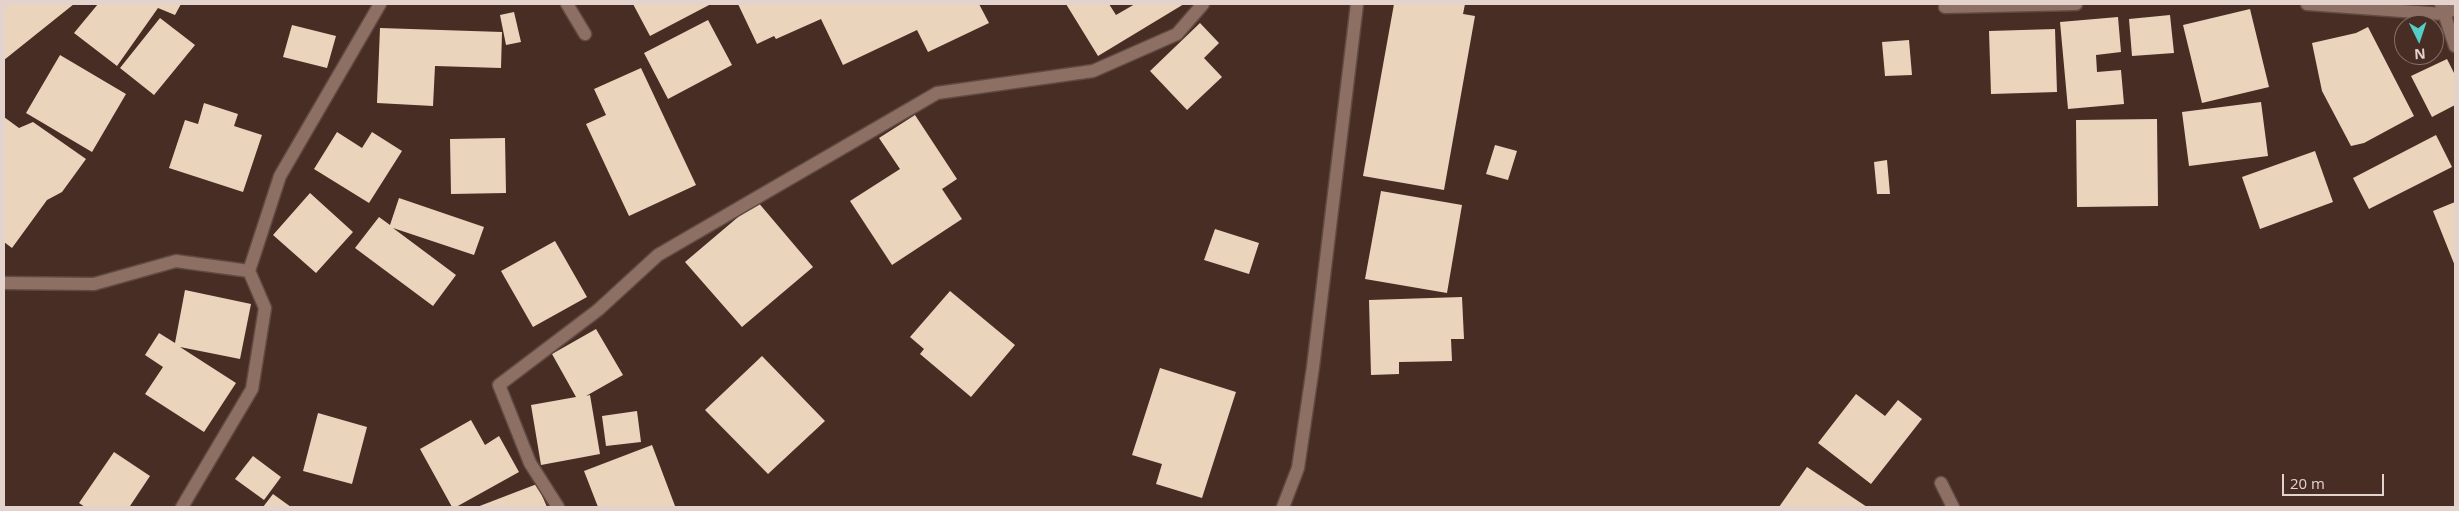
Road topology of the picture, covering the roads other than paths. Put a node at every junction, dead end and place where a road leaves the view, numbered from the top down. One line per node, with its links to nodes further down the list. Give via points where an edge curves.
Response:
1 (380, 4): 11 (street, via 280,176)
2 (567, 4): 9 (street)
3 (1203, 4): 15 (street, via 1177,34 1093,71 937,92 658,254 598,310 499,386 530,462)
4 (1357, 4): 16 (street, via 1313,367 1298,468)
5 (2076, 4): 7 (street)
6 (2307, 4): 8 (street)
7 (1945, 7)
8 (2447, 9): 10 (street)
9 (586, 34)
10 (2455, 46)
11 (249, 271): 12 (street, via 176,261 94,284); 14 (street, via 265,308 252,389)
12 (4, 283)
13 (1941, 483): 17 (street)
14 (182, 507)
15 (558, 507)
16 (1283, 507)
17 (1953, 507)

